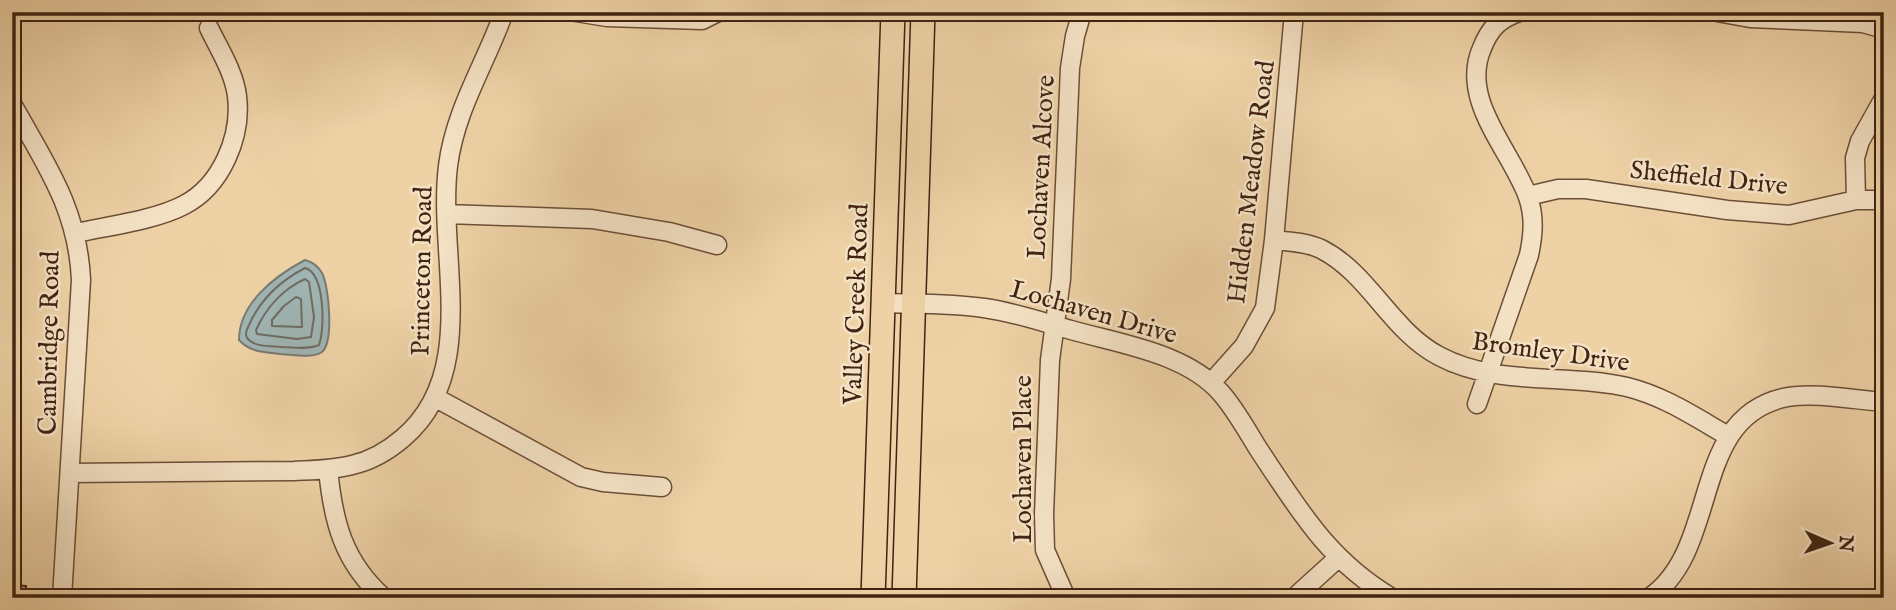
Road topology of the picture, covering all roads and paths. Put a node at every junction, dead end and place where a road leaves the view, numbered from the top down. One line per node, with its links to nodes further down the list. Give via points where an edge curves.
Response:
1 (504, 12): 17 (street, Princeton Road, via 457,123 448,170)
2 (576, 12): 3 (street, via 607,18 702,20)
3 (718, 12)
4 (893, 12): 21 (main road, Valley Creek Road)
5 (923, 12): 22 (main road)
6 (1082, 12): 23 (street, Lochaven Alcove, via 1070,68 1062,260)
7 (1294, 12): 19 (street, Hidden Meadow Road)
8 (1717, 12): 11 (street, via 1750,18 1863,23)
9 (1507, 14): 14 (street, via 1486,37 1476,61 1476,81 1483,109)
10 (209, 28): 18 (street, via 233,77 237,96 236,133 221,170 183,206)
11 (1884, 29)
12 (1884, 98): 15 (street, via 1855,158)
13 (12, 104): 18 (street, Cambridge Road, via 65,202)
14 (1528, 196): 15 (street, Sheffield Drive, via 1586,189 1789,215); 24 (street, via 1533,215 1529,256)
15 (1856, 200): 16 (street, Sheffield Drive)
16 (1884, 200)
17 (447, 214): 20 (street, via 592,219); 26 (street, Princeton Road, via 450,346)
18 (76, 233): 31 (street, Cambridge Road, via 81,280)
19 (1274, 240): 24 (street, Bromley Drive, via 1321,249 1349,269 1421,345 1449,361); 25 (street, Hidden Meadow Road, via 1265,308 1244,346)
20 (717, 245)
21 (883, 303): 22 (street, Lochaven Drive); 38 (main road, Valley Creek Road)
22 (914, 304): 23 (street, Lochaven Drive, via 981,307); 39 (main road)
23 (1053, 325): 25 (street, Lochaven Drive, via 1166,357); 34 (street, Lochaven Place, via 1045,550)
24 (1488, 373): 28 (street); 29 (street, Bromley Drive, via 1626,387 1673,403)
25 (1211, 383): 33 (street, Lochaven Drive, via 1301,515)
26 (436, 398): 30 (street, Princeton Road, via 412,431 395,445 353,465); 32 (street, via 581,477)
27 (1884, 402): 29 (street, via 1789,397 1753,411)
28 (1477, 404)
29 (1728, 436): 41 (street, via 1689,547 1669,581)
30 (328, 469): 31 (street, Princeton Road); 35 (street, via 336,525)
31 (70, 473): 37 (street, Cambridge Road)
32 (662, 487)
33 (1338, 558): 36 (street); 40 (street, Lochaven Drive)
34 (1063, 591)
35 (371, 594)
36 (1295, 597)
37 (62, 598)
38 (873, 598)
39 (904, 598)
40 (1392, 598)
41 (1649, 598)

